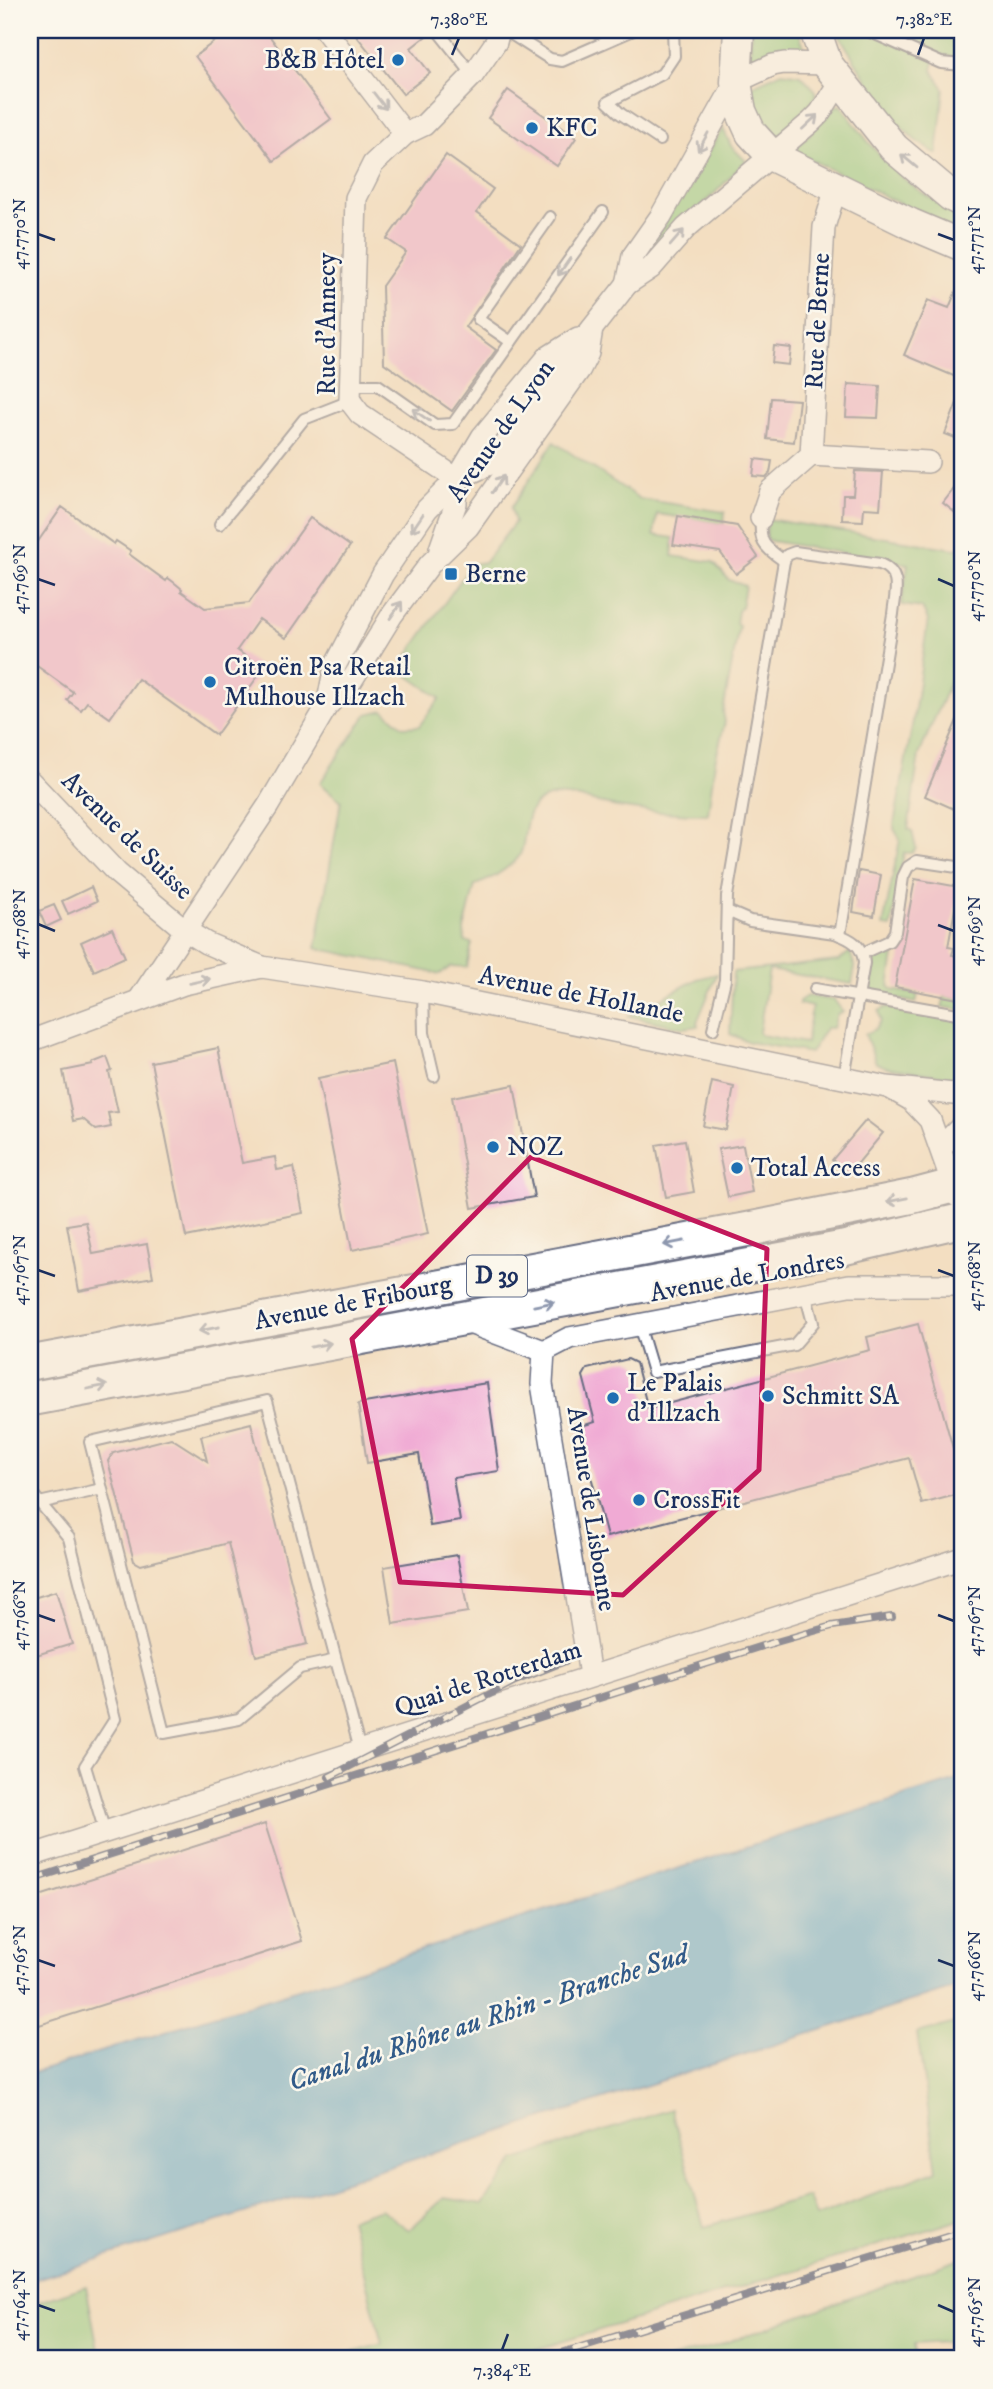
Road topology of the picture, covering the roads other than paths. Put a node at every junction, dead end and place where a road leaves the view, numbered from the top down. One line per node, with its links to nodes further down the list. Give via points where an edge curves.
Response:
1 (325, 30): 14 (street, one-way to 14)
2 (437, 30): 12 (lane)
3 (499, 30): 12 (street, Rue d'Annecy)
4 (505, 30): 5 (lane, via 550,59 562,61)
5 (633, 30)
6 (673, 30): 15 (lane, via 674,56 662,74 608,102)
7 (739, 30): 13 (main road)
8 (815, 30): 11 (main road)
9 (866, 30): 10 (lane, via 941,63)
10 (963, 65)
11 (834, 73): 13 (street, via 784,63); 16 (street, Avenue de Lyon, one-way to 11, via 820,113); 18 (main road, one-way to 11, via 894,148)
12 (473, 75): 14 (street, Rue d'Annecy, via 424,125)
13 (736, 82): 16 (main road, via 751,133); 22 (street, Avenue de Lyon, one-way to 22, via 661,216 633,256)
14 (405, 134): 25 (street, Rue d'Annecy, via 373,164 356,198)
15 (660, 140)
16 (772, 156): 17 (main road); 22 (street, Avenue de Lyon, one-way to 16, via 651,268 686,228)
17 (836, 188): 21 (main road); 26 (street, Rue de Berne, via 824,227)
18 (963, 202)
19 (603, 212): 24 (lane, one-way to 24)
20 (551, 217): 24 (lane, via 478,319)
21 (963, 246)
22 (627, 284): 23 (street, Avenue de Lyon)
23 (592, 329): 28 (street, Avenue de Lyon, via 548,357 482,437); 31 (street, Avenue de Lyon, one-way to 23, via 468,527 580,369)
24 (511, 342): 25 (lane, one-way to 25, via 453,424 435,425 379,385)
25 (351, 393): 28 (street, Rue d'Annecy, via 360,414); 30 (lane, via 304,419)
26 (811, 455): 27 (street); 29 (street, via 770,491)
27 (928, 461)
28 (457, 479): 31 (street, Avenue de Lyon, via 456,503); 33 (street, Avenue de Lyon, one-way to 33, via 427,509 383,573 335,666)
29 (761, 518): 32 (lane, via 760,538)
30 (220, 524)
31 (438, 554): 33 (street, Avenue de Lyon, one-way to 31, via 352,680 392,615)
32 (784, 561): 36 (lane); 38 (lane, via 795,552 880,564 894,574 896,584)
33 (327, 706): 37 (street, Avenue de Lyon, via 268,806)
34 (30, 781): 37 (street, Avenue de Suisse, via 117,873)
35 (963, 872): 39 (lane, via 917,861 908,867 895,932 889,941)
36 (727, 911): 38 (lane, via 750,921); 46 (lane, via 725,980)
37 (185, 930): 40 (street, Avenue de Hollande); 44 (street)
38 (840, 935): 39 (lane)
39 (863, 953): 43 (lane)
40 (262, 967): 42 (street, Avenue de Hollande); 44 (street, Avenue de Hollande, one-way to 40)
41 (815, 989): 43 (lane)
42 (423, 992): 46 (street, Avenue de Hollande); 48 (lane, via 424,1033)
43 (858, 996): 45 (lane); 49 (lane)
44 (139, 1000): 47 (street, Avenue de Hollande)
45 (963, 1015)
46 (710, 1039): 49 (street, Avenue de Hollande)
47 (30, 1041)
48 (434, 1076)
49 (844, 1077): 50 (street, Avenue de Hollande)
50 (887, 1087): 51 (street, Avenue de Hollande); 53 (street, Avenue de Hollande, via 924,1112)
51 (963, 1095)
52 (963, 1125): 53 (street)
53 (941, 1147): 54 (street, Avenue de Hollande)
54 (961, 1201): 57 (main road, Avenue de Fribourg / D 39, one-way to 54, via 843,1248); 60 (main road, Avenue de Fribourg / D 39, one-way to 60, via 764,1226)
55 (963, 1285): 56 (street, Avenue de Londres, via 849,1285)
56 (805, 1293): 58 (street, Avenue de Londres); 58 (lane, via 813,1323 794,1345 653,1372)
57 (460, 1319): 59 (street); 61 (main road, Avenue de Fribourg / D 39, one-way to 57)
58 (639, 1325): 59 (street, Avenue de Londres, via 569,1338)
59 (544, 1351): 67 (street, Avenue de Lisbonne, via 542,1384)
60 (30, 1363)
61 (30, 1399)
62 (102, 1489): 64 (lane); 66 (lane, via 164,1732 239,1719 300,1668); 66 (lane, via 90,1441 267,1401)
63 (30, 1491): 64 (lane)
64 (39, 1503): 69 (lane, via 69,1538 115,1719 85,1766)
65 (963, 1558): 67 (street, Quai de Rotterdam)
66 (336, 1660): 68 (lane)
67 (590, 1675): 68 (street, Quai de Rotterdam)
68 (360, 1750): 69 (street, Quai de Rotterdam)
69 (105, 1832): 70 (street, Quai de Rotterdam)
70 (30, 1856)

